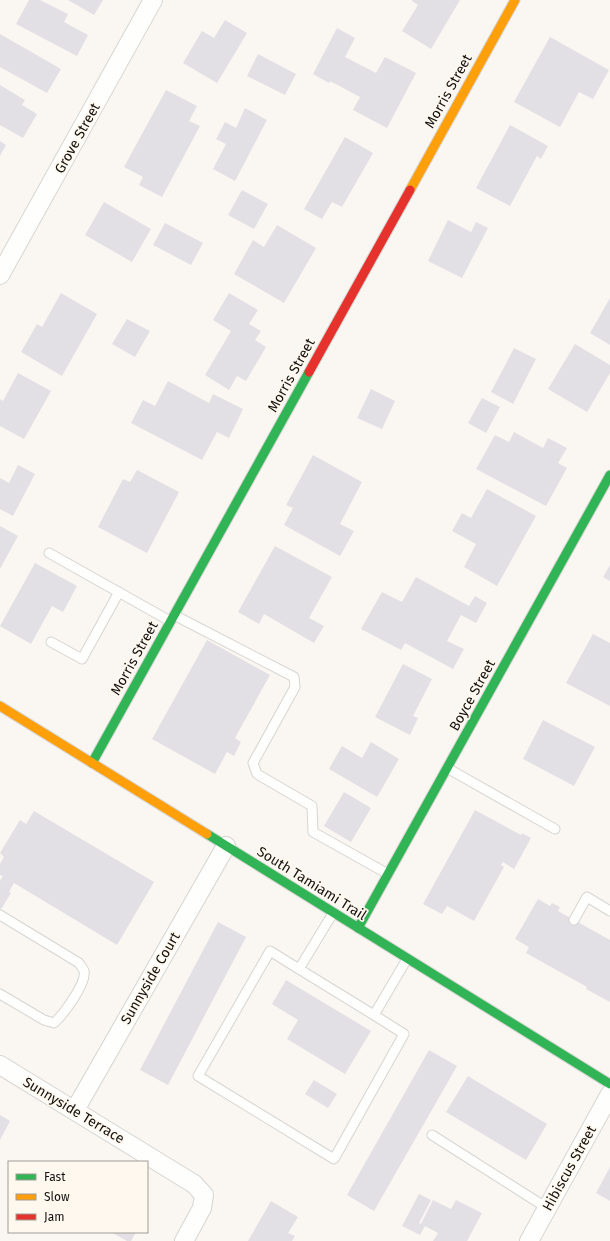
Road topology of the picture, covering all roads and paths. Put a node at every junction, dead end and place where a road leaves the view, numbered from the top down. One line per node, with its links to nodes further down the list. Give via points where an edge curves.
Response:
1 (153, 0): 3 (street, Grove Street)
2 (514, 0): 7 (street, Morris Street)
3 (0, 275)
4 (610, 475): 11 (street, Boyce Street)
5 (49, 553): 6 (lane)
6 (119, 592): 7 (lane); 8 (lane, via 82,659)
7 (172, 618): 10 (street, Morris Street); 14 (lane, via 294,677 295,687 253,763 257,774 312,806 313,832)
8 (51, 642)
9 (1, 710): 10 (street, South Tamiami Trail)
10 (92, 763): 13 (street, South Tamiami Trail)
11 (447, 768): 12 (lane); 14 (street, Boyce Street)
12 (554, 829)
13 (226, 846): 16 (street, South Tamiami Trail); 27 (street, Sunnyside Court)
14 (388, 874): 19 (street, Boyce Street)
15 (610, 911): 18 (lane, via 587,898)
16 (333, 913): 19 (street, South Tamiami Trail); 21 (lane)
17 (0, 915): 22 (lane, via 79,963 84,970 84,980 54,1023 44,1020)
18 (574, 920)
19 (358, 928): 20 (street, South Tamiami Trail)
20 (407, 959): 23 (lane); 25 (street, South Tamiami Trail)
21 (299, 970): 23 (lane); 23 (lane, via 270,951 198,1076 334,1159 404,1034)
22 (0, 994)
23 (374, 1016)
24 (0, 1065): 27 (street, Sunnyside Terrace)
25 (610, 1084)
26 (610, 1094): 29 (street, Hibiscus Street)
27 (75, 1110): 30 (street, Sunnyside Terrace, via 194,1184 204,1195 202,1208)
28 (432, 1135): 29 (lane)
29 (547, 1208): 31 (street, Hibiscus Street)
30 (184, 1241)
31 (529, 1241)

